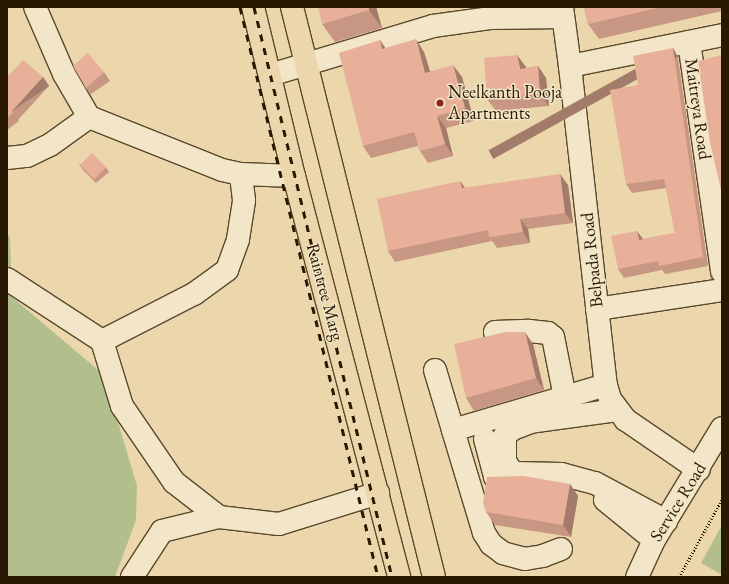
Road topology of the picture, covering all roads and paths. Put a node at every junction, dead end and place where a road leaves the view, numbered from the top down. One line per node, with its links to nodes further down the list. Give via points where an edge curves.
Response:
1 (35, 7): 10 (street, via 64,74)
2 (253, 7): 9 (main road, Raintree Marg)
3 (292, 7): 7 (main road, Raintree Marg)
4 (562, 12): 7 (street, via 433,26); 8 (street, Belpada Road)
5 (722, 34): 6 (street)
6 (689, 42): 8 (street); 14 (street, Maitreya Road)
7 (307, 65): 9 (street); 34 (main road, Raintree Marg)
8 (570, 66): 17 (street, Belpada Road)
9 (270, 75): 13 (main road, Raintree Marg)
10 (89, 117): 11 (street, via 50,145 27,156); 12 (street, via 222,170)
11 (7, 158)
12 (241, 174): 13 (street); 19 (street, via 244,200 238,239 227,270 194,294)
13 (294, 176): 28 (main road, Raintree Marg)
14 (722, 272)
15 (7, 279): 19 (street)
16 (722, 290): 17 (street)
17 (598, 308): 21 (street, Belpada Road)
18 (495, 332): 22 (street, via 529,331 548,333 553,337)
19 (102, 341): 30 (street, via 122,406 174,482)
20 (435, 370): 25 (street)
21 (606, 385): 22 (street); 23 (street, Belpada Road)
22 (565, 397): 25 (street)
23 (617, 410): 27 (street, Belpada Road, via 626,420); 31 (street, via 532,422 513,429 505,435 505,461 511,471 516,473 561,474 595,483)
24 (722, 428): 27 (street, Service Road)
25 (453, 430): 33 (street, via 484,533 491,544 503,553 525,559)
26 (485, 439): 32 (street, via 495,477 546,477 575,482 592,489)
27 (699, 470): 31 (street, Service Road)
28 (378, 494): 30 (street, via 279,524); 36 (main road, Raintree Marg)
29 (722, 499): 38 (path)
30 (219, 517): 35 (street, via 162,531)
31 (666, 521): 32 (street, Service Road)
32 (654, 540): 37 (street, Service Road)
33 (561, 549)
34 (435, 574)
35 (132, 577)
36 (399, 577)
37 (637, 577)
38 (679, 577)

